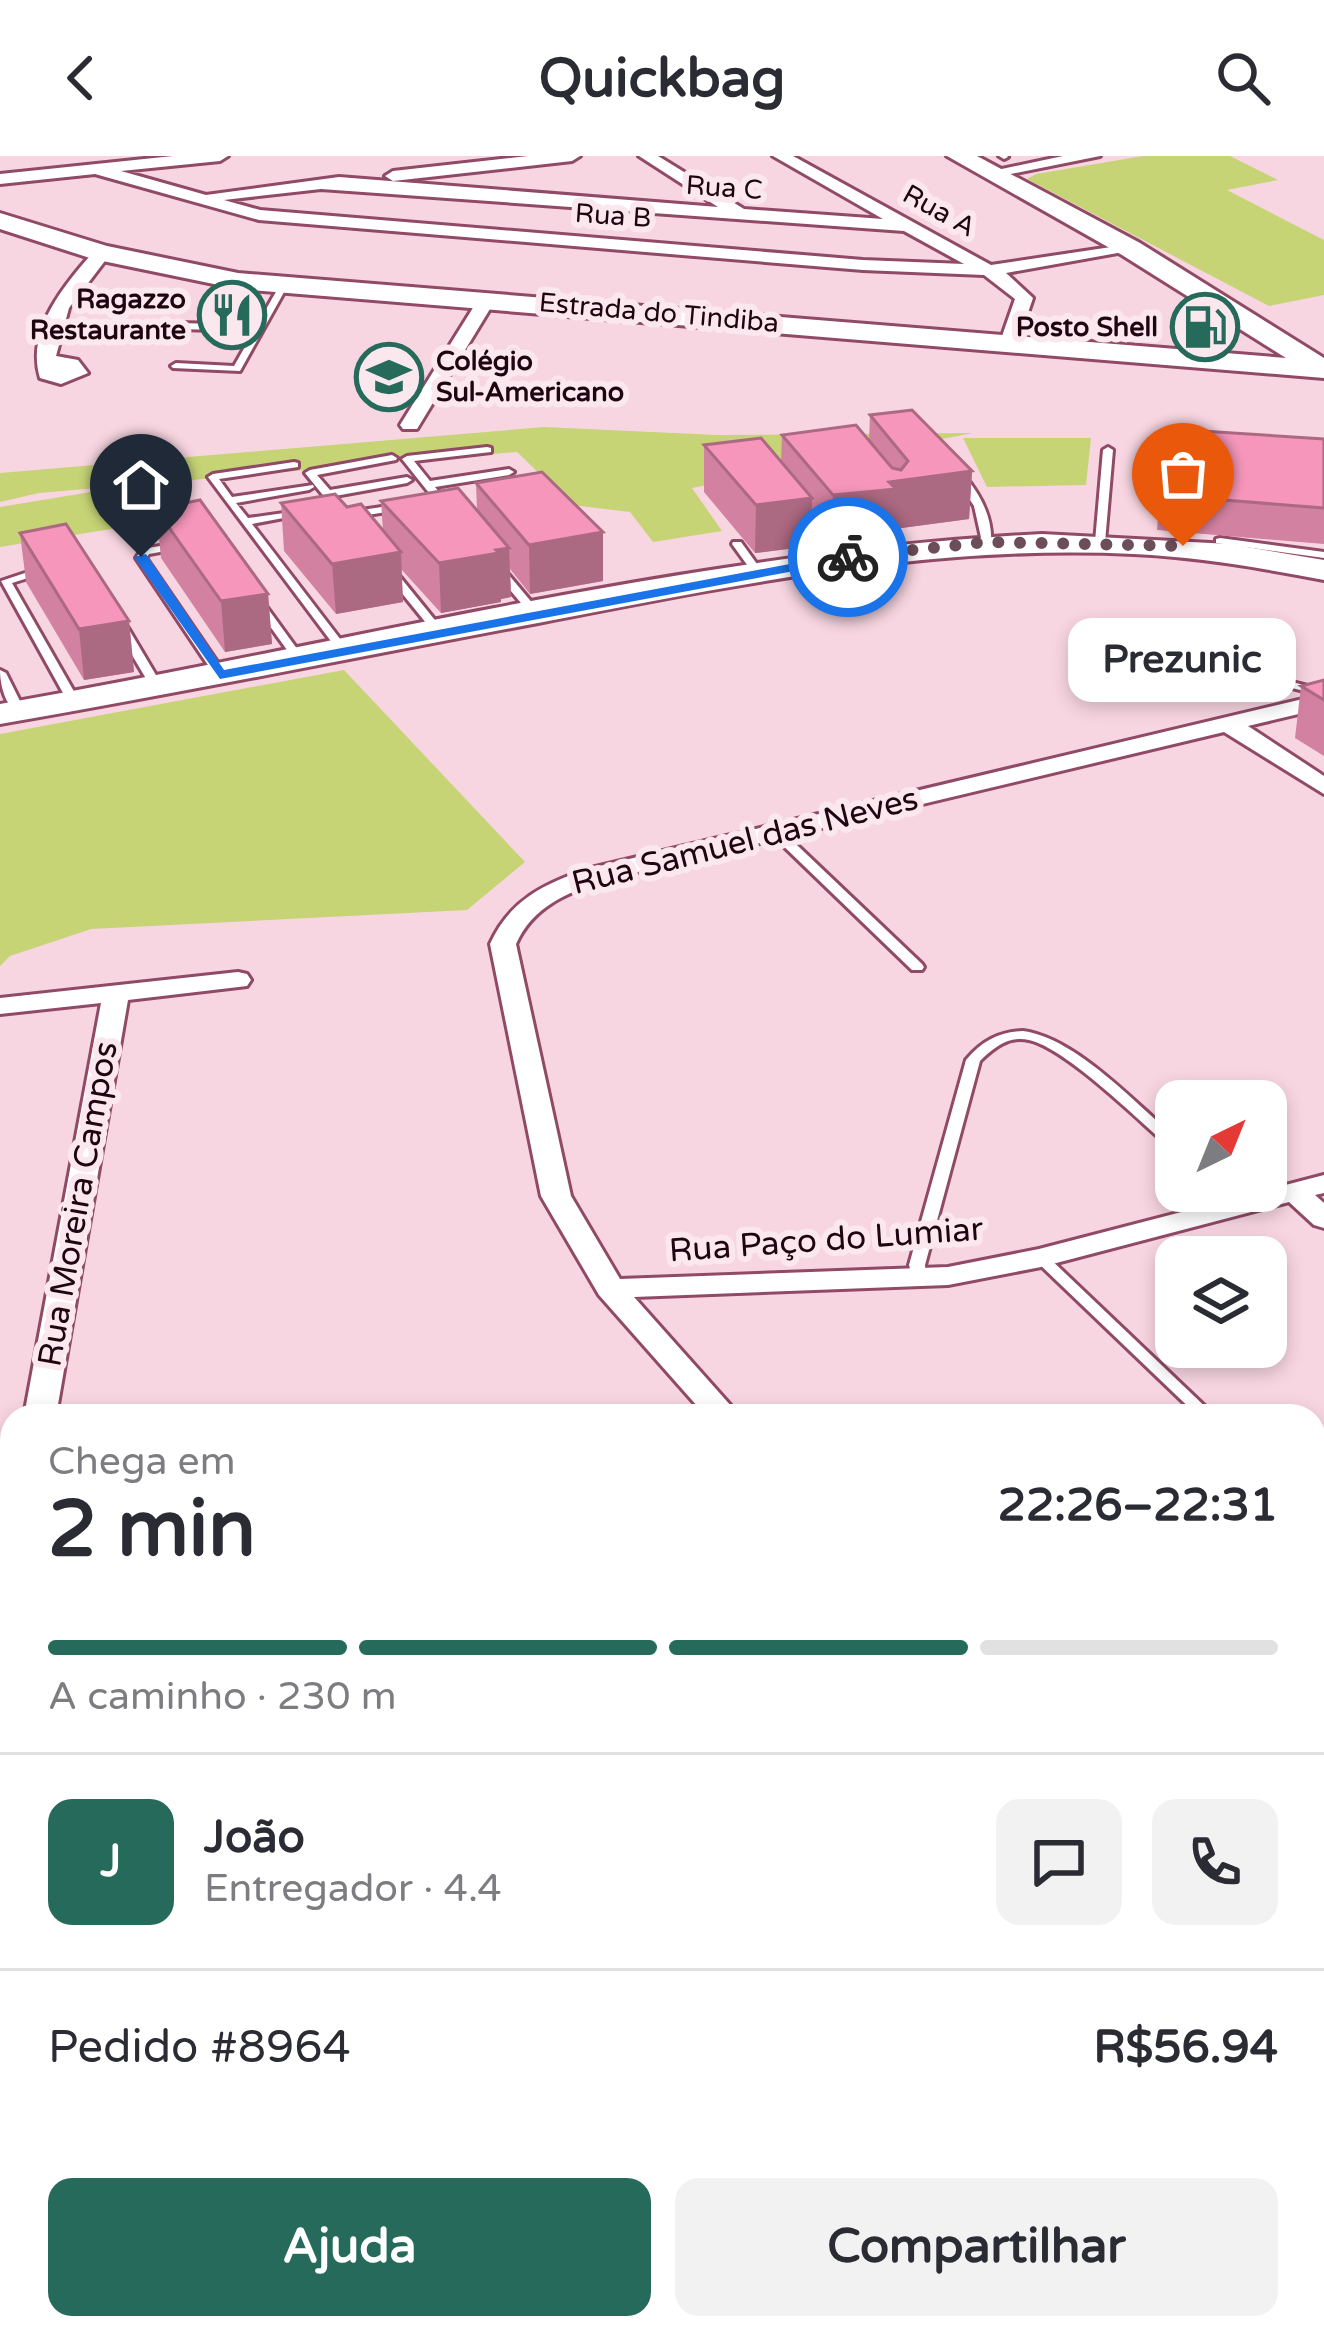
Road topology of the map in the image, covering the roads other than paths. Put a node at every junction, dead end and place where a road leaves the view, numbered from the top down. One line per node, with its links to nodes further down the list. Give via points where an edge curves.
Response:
1 (220, 156): 8 (street)
2 (572, 156): 10 (street)
3 (647, 156): 13 (street)
4 (781, 156): 15 (street, Rua A)
5 (959, 156): 7 (street)
6 (1092, 156): 7 (street)
7 (999, 162): 17 (street)
8 (95, 170): 9 (street); 11 (street, Rua B)
9 (0, 179)
10 (320, 184): 11 (street); 12 (street, Rua C)
11 (191, 198): 16 (street, Rua B, via 298,219)
12 (668, 210): 13 (street, Rua C); 16 (street)
13 (745, 217): 15 (street, Rua C)
14 (2, 223): 18 (street, Estrada do Tindiba)
15 (908, 226): 19 (street, Rua A)
16 (642, 245): 19 (street, Rua B)
17 (1131, 249): 19 (street, Rua B); 27 (street)
18 (102, 253): 20 (street, Estrada do Tindiba); 25 (street, via 56,311)
19 (989, 270): 24 (street, Rua A, via 1024,298)
20 (284, 285): 21 (street, Estrada do Tindiba); 23 (lane)
21 (487, 299): 24 (street, Estrada do Tindiba); 28 (street)
22 (179, 326): 23 (lane)
23 (260, 328): 26 (lane, via 237,369)
24 (1009, 342): 27 (street, Estrada do Tindiba)
25 (46, 363)
26 (176, 366)
27 (1324, 370)
28 (410, 425)
29 (487, 449): 36 (lane, via 407,459)
30 (1108, 450): 50 (lane)
31 (392, 458): 38 (lane, via 310,472)
32 (294, 465): 39 (lane, via 213,477)
33 (950, 466): 49 (lane, via 974,491)
34 (509, 472): 36 (lane)
35 (407, 480): 38 (lane)
36 (427, 485): 43 (lane)
37 (309, 487): 39 (lane)
38 (328, 494): 45 (lane)
39 (230, 501): 46 (lane)
40 (422, 503): 45 (lane)
41 (466, 503): 43 (lane)
42 (786, 503): 55 (lane)
43 (445, 507): 47 (lane)
44 (326, 508): 46 (lane)
45 (345, 516): 48 (lane)
46 (245, 522): 65 (lane)
47 (460, 525)
48 (359, 532)
49 (987, 542): 50 (street); 55 (street)
50 (1100, 542): 60 (street)
51 (1220, 542): 54 (lane)
52 (184, 544): 69 (lane, via 140,554)
53 (737, 544): 58 (lane)
54 (1324, 555)
55 (833, 559): 58 (street)
56 (491, 561): 63 (lane)
57 (385, 565): 64 (lane)
58 (759, 565): 63 (street)
59 (56, 568): 72 (lane, via 6,581)
60 (1324, 569)
61 (244, 582): 67 (lane)
62 (110, 609): 70 (lane)
63 (536, 613): 64 (street)
64 (439, 632): 65 (street)
65 (343, 650): 67 (street)
66 (1173, 655): 71 (lane)
67 (299, 659): 69 (street)
68 (0, 674): 73 (lane)
69 (220, 675): 70 (street)
70 (158, 687): 72 (street)
71 (1324, 697): 74 (street, Rua Samuel das Neves)
72 (74, 702): 73 (street)
73 (9, 712)
74 (1227, 723): 75 (street); 76 (street, Rua Samuel das Neves)
75 (1324, 787)
76 (775, 831): 77 (lane); 87 (street, Rua Samuel das Neves, via 560,886 510,924 503,944 556,1196)
77 (917, 967)
78 (238, 980): 79 (street, Rua Moreira Campos)
79 (116, 993): 80 (street, Rua Moreira Campos); 88 (street, Rua Moreira Campos)
80 (0, 1006)
81 (1155, 1128): 86 (lane, via 1052,1043 998,1040 973,1060)
82 (1310, 1188): 84 (street)
83 (1194, 1212): 85 (street, Rua Paço do Lumiar)
84 (1324, 1219)
85 (1041, 1258): 86 (street, Rua Paço do Lumiar); 90 (lane)
86 (918, 1277): 87 (street, Rua Paço do Lumiar)
87 (610, 1289): 89 (street, Rua Samuel das Neves)
88 (42, 1404)
89 (713, 1404)
90 (1194, 1404)

